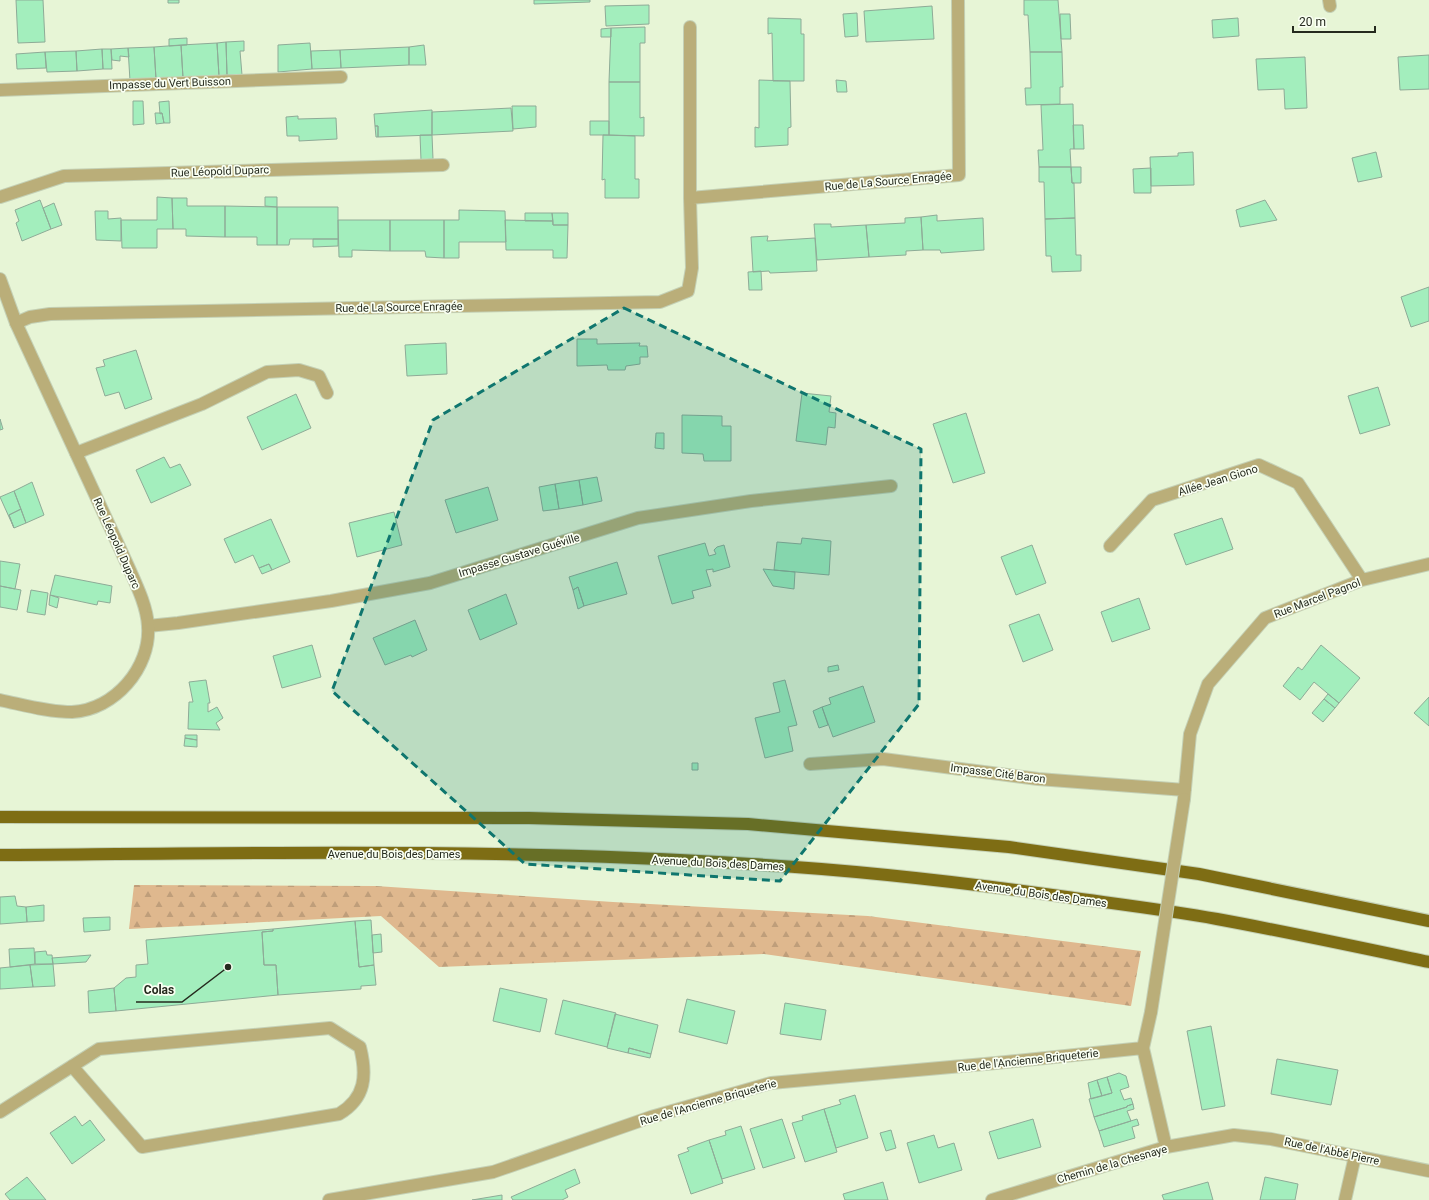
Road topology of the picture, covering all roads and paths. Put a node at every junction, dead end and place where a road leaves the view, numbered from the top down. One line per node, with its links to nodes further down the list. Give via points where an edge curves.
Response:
1 (958, 0): 7 (street, Rue de La Source Enragée, via 960,175)
2 (690, 27): 7 (street, Rue de La Source Enragée)
3 (341, 77): 4 (street, Impasse du Vert Buisson)
4 (0, 90)
5 (443, 165): 6 (street, Rue Léopold Duparc, via 64,176)
6 (0, 197)
7 (690, 198): 9 (street, Rue de La Source Enragée, via 692,268 688,291 660,302 50,314 30,317)
8 (0, 279): 9 (street, Rue Léopold Duparc)
9 (16, 323): 11 (street, Rue Léopold Duparc)
10 (326, 394): 11 (street, via 319,376 299,370 267,372 202,404)
11 (76, 453): 16 (street, Rue Léopold Duparc, via 138,592)
12 (891, 486): 16 (street, Impasse Gustave Guéville, via 751,501 638,518 430,583 323,602)
13 (1110, 546): 15 (street, Allée Jean Giono, via 1152,500 1259,465 1298,483)
14 (1428, 569): 15 (street, Rue Marcel Pagnol)
15 (1362, 580): 19 (street, Rue Marcel Pagnol, via 1265,618 1208,684 1190,734)
16 (148, 626): 17 (street, Rue Léopold Duparc, via 147,649 128,684 96,706 74,712 53,711)
17 (0, 700)
18 (810, 764): 19 (street, Impasse Cité Baron, via 883,759)
19 (1185, 795): 24 (street, Rue Marcel Pagnol, bridge)
20 (0, 817): 22 (highway, via 529,818 748,824 1009,847 1199,874)
21 (0, 855): 23 (highway, Avenue du Bois des Dames, via 450,854 750,864 881,874 1120,904 1214,918)
22 (1429, 921)
23 (1429, 962)
24 (1143, 1048): 28 (street); 31 (street, Rue de l'Ancienne Briqueterie, via 771,1082 651,1117 494,1172)
25 (72, 1066): 25 (street, via 99,1049 330,1028 360,1047 365,1065 363,1088 349,1108 339,1114 142,1147); 26 (street)
26 (0, 1112)
27 (1234, 1135): 28 (street, Chemin de la Chesnaye); 29 (street, Rue de l'Abbé Pierre, via 1271,1139)
28 (1166, 1148): 32 (street, Chemin de la Chesnaye)
29 (1355, 1156): 30 (street, Rue de l'Abbé Pierre); 33 (street)
30 (1429, 1171)
31 (329, 1200)
32 (992, 1200)
33 (1345, 1200)

